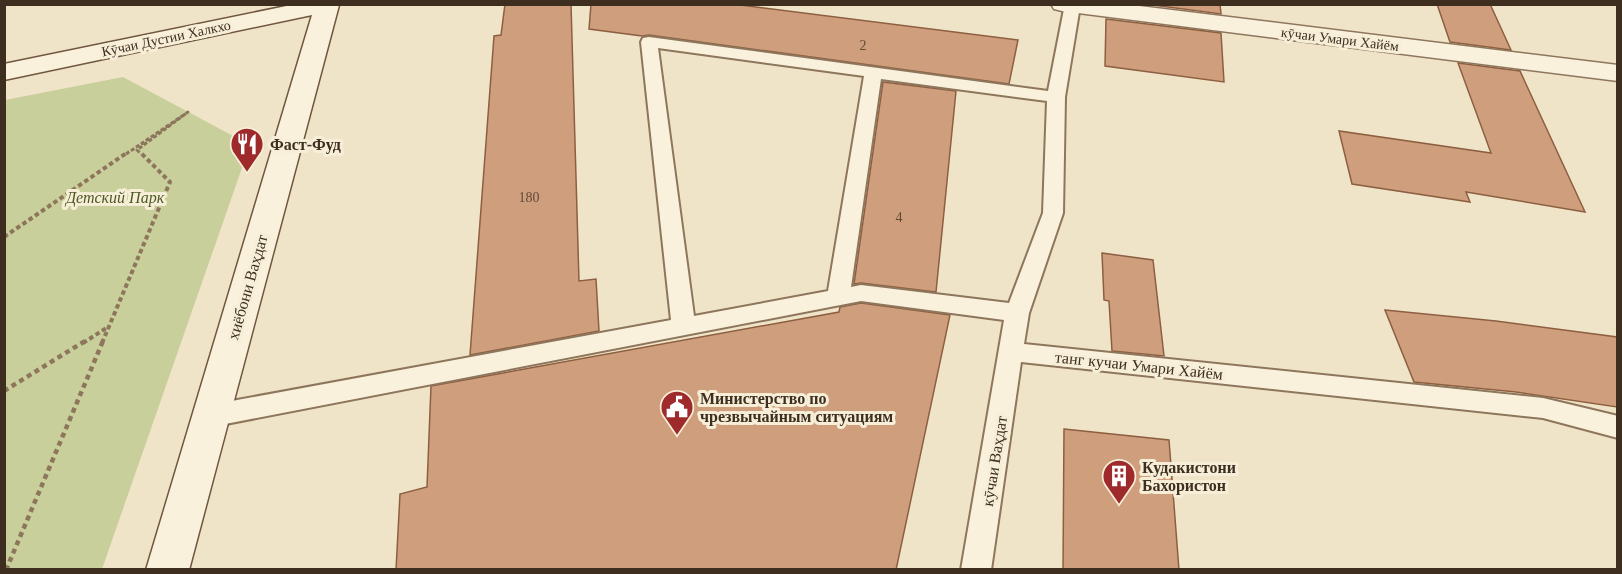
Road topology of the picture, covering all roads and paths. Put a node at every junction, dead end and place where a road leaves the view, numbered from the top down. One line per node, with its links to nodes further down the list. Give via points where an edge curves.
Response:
1 (327, 4): 3 (street, Кӯчаи Дустии Халкхо); 14 (street, хиёбони Ваҳдат)
2 (1069, 5): 5 (street, кӯчаи Умари Хайём); 6 (lane)
3 (4, 72)
4 (873, 73): 6 (lane); 8 (lane); 11 (lane, via 649,42)
5 (1617, 73)
6 (1056, 98): 9 (lane, via 1053,213)
7 (4, 237): 10 (path, via 188,111 137,150 170,182)
8 (838, 298): 9 (lane, via 861,293); 11 (lane)
9 (1017, 313): 12 (lane)
10 (109, 327): 13 (path); 16 (path)
11 (684, 327): 14 (lane)
12 (1012, 352): 15 (lane, танг кучаи Умари Хайём, via 1543,408); 18 (lane, кӯчаи Ваҳдат)
13 (4, 391)
14 (210, 416): 17 (street, хиёбони Ваҳдат)
15 (1617, 427)
16 (6, 570)
17 (167, 570)
18 (976, 570)

